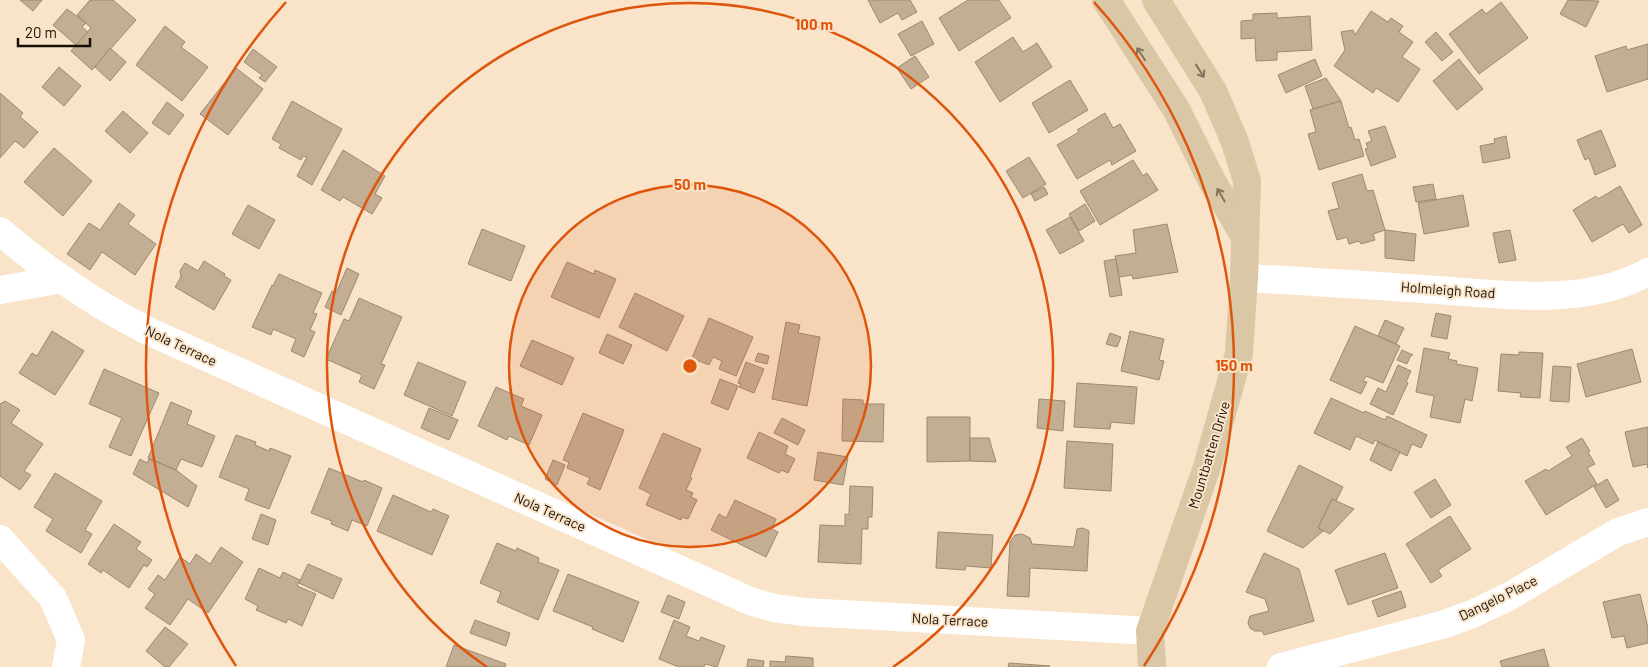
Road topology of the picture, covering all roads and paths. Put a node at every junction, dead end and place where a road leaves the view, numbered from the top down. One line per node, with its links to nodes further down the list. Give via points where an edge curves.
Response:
1 (1151, 0): 3 (main road)
2 (1156, 0): 5 (main road, Mountbatten Drive, one-way to 5, via 1213,91 1236,142 1247,181)
3 (1112, 10): 5 (main road, one-way to 3, via 1176,109)
4 (0, 231): 8 (street, Nola Terrace)
5 (1245, 237): 7 (main road, Mountbatten Drive)
6 (1648, 272): 7 (street, Holmleigh Road, via 1596,292 1539,296)
7 (1244, 278): 12 (main road, Mountbatten Drive, via 1238,353 1207,467)
8 (62, 280): 9 (street); 12 (street, Nola Terrace, via 148,331 750,601 804,612)
9 (0, 290)
10 (1648, 522): 15 (street, Dangelo Place, via 1618,532 1508,597 1472,614)
11 (0, 539): 13 (street, via 53,598 71,640)
12 (1150, 631): 14 (main road, Mountbatten Drive)
13 (66, 667)
14 (1152, 667)
15 (1281, 667)

